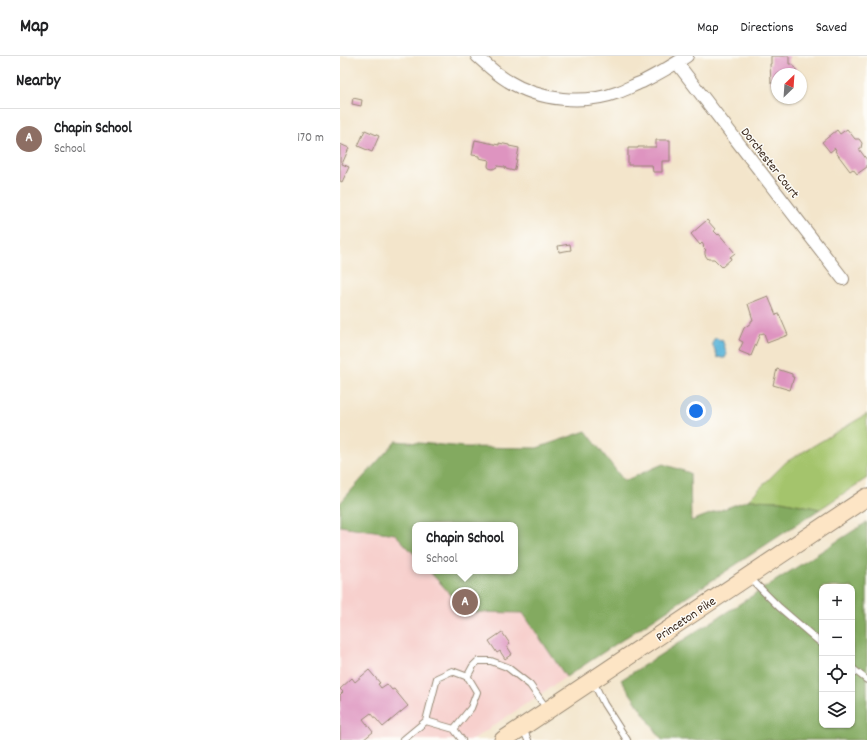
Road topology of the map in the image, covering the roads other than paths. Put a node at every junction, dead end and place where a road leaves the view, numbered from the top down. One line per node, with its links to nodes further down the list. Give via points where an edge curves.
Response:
1 (477, 56): 2 (street, via 491,70 526,90 543,96 581,100 619,92)
2 (682, 60): 3 (street, Dorchester Court)
3 (843, 279)
4 (867, 497): 5 (main road, Princeton Pike)
5 (748, 576): 6 (lane); 9 (main road, Princeton Pike)
6 (819, 641)
7 (855, 670): 10 (lane)
8 (468, 677): 11 (lane, via 478,661 491,661 507,667 530,685); 12 (lane, via 452,671 437,678); 13 (lane, via 477,692 472,708)
9 (592, 680): 11 (main road, Princeton Pike); 18 (lane)
10 (867, 680)
11 (548, 710): 14 (main road, Princeton Pike)
12 (426, 721): 13 (lane); 15 (lane)
13 (454, 729): 16 (lane)
14 (525, 734): 17 (main road, Princeton Pike)
15 (403, 740)
16 (462, 740)
17 (503, 740)
18 (627, 740)

